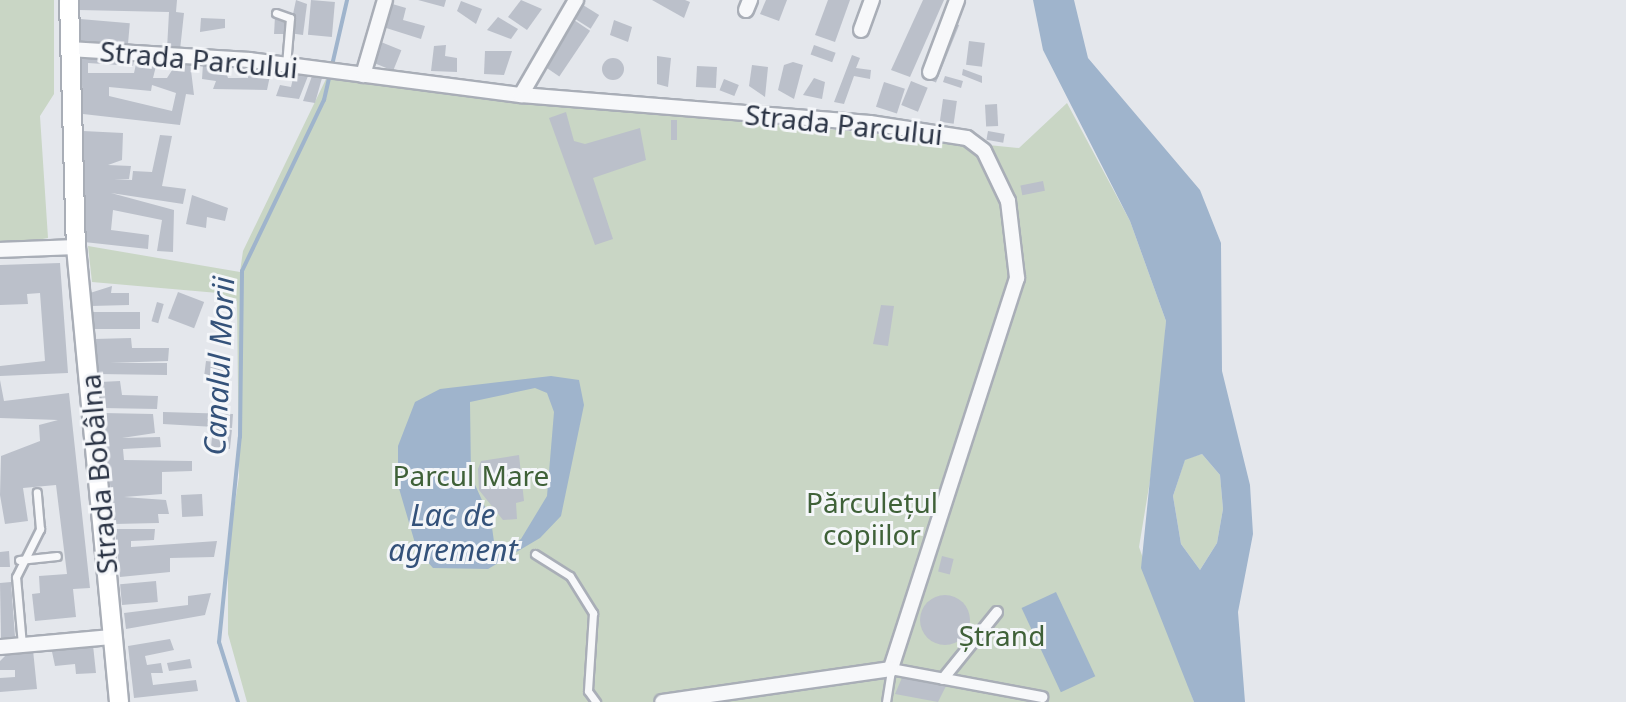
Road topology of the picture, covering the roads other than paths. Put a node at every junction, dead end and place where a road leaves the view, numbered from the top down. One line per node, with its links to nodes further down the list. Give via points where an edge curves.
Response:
1 (69, 0): 8 (main road, Strada Bobâlna)
2 (385, 0): 11 (street)
3 (576, 0): 12 (street)
4 (872, 0): 7 (street)
5 (957, 0): 10 (street)
6 (276, 13): 9 (lane, via 290,18)
7 (861, 30)
8 (69, 49): 9 (street, Strada Parcului); 13 (main road, Strada Bobâlna)
9 (286, 65): 11 (street, Strada Parcului)
10 (930, 72)
11 (356, 74): 12 (street, Strada Parcului)
12 (521, 95): 23 (street, Strada Parcului, via 967,138 999,174 1017,278)
13 (76, 247): 14 (street); 20 (main road, Strada Bobâlna)
14 (0, 250)
15 (37, 492): 18 (lane, via 40,529)
16 (535, 554): 27 (lane, via 570,576 593,613 588,691)
17 (57, 556): 18 (lane)
18 (19, 560): 21 (lane)
19 (997, 612): 24 (street)
20 (113, 637): 21 (street); 26 (main road, Strada Bobâlna)
21 (22, 645): 22 (street)
22 (0, 647)
23 (891, 669): 24 (street); 28 (street); 29 (lane)
24 (943, 679): 25 (street)
25 (1042, 697)
26 (119, 702)
27 (596, 702)
28 (662, 702)
29 (886, 702)

